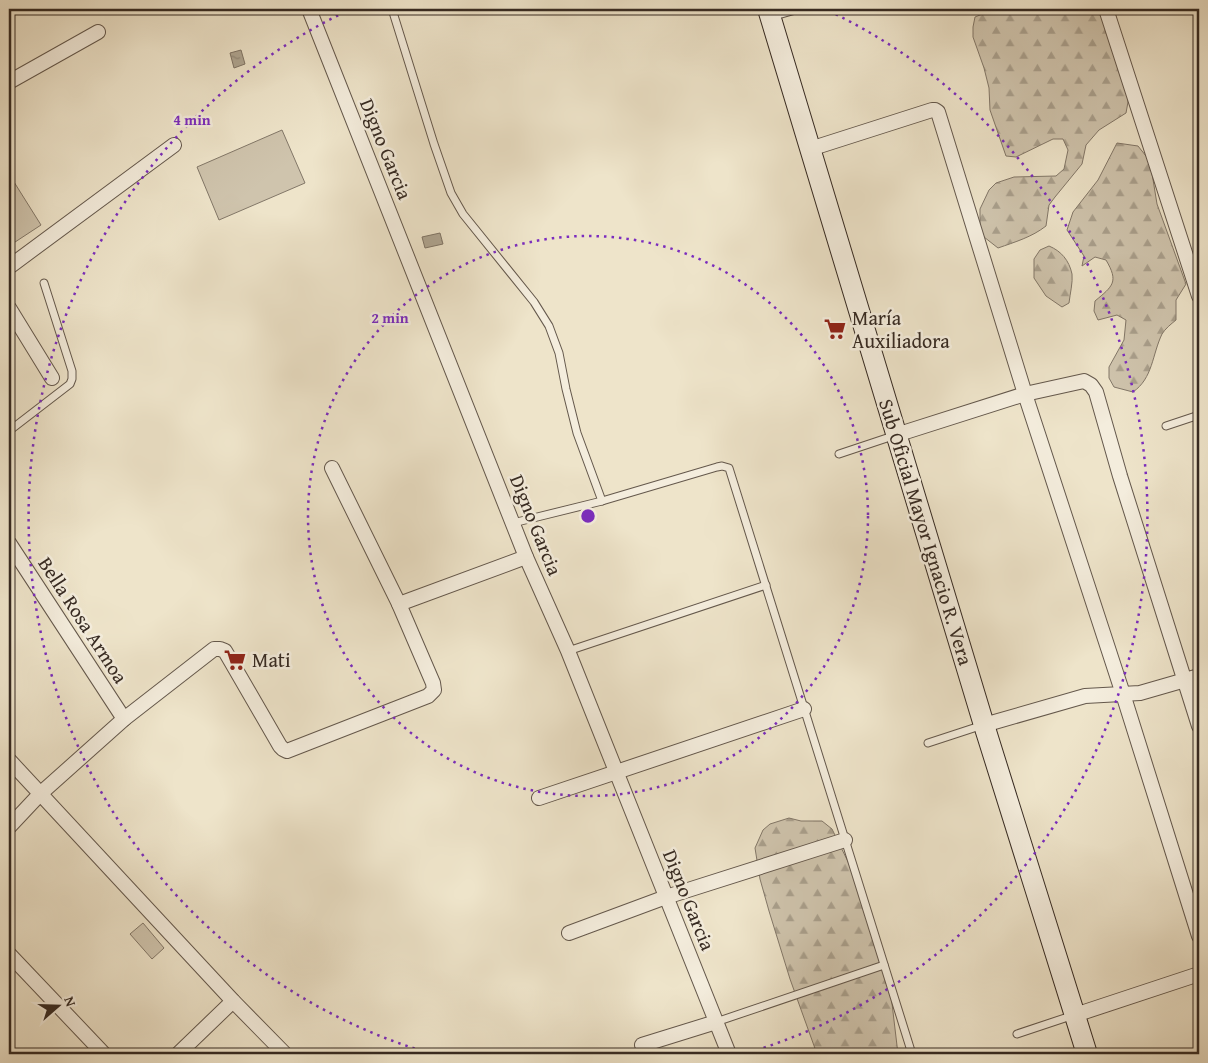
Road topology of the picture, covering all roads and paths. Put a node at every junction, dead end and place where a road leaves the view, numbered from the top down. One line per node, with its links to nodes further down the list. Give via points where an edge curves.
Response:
1 (309, 9): 23 (street, Digno Garcia)
2 (392, 9): 22 (lane, via 451,194 549,326 559,353 577,433)
3 (799, 9): 5 (lane)
4 (1106, 9): 12 (street)
5 (770, 13): 9 (street, Sub Oficial Mayor Ignacio R. Vera)
6 (98, 32): 7 (street)
7 (9, 82)
8 (174, 145): 10 (street)
9 (810, 149): 15 (street, via 932,110 938,112); 19 (street, Sub Oficial Mayor Ignacio R. Vera)
10 (9, 267)
11 (44, 283): 18 (lane, via 72,379 70,384)
12 (1199, 296)
13 (9, 308): 14 (street)
14 (52, 378)
15 (1025, 394): 19 (street); 30 (street, via 1084,381 1096,392); 31 (street)
16 (1199, 415): 17 (lane)
17 (1166, 426)
18 (9, 431)
19 (896, 435): 20 (lane); 34 (street, Sub Oficial Mayor Ignacio R. Vera)
20 (839, 454)
21 (332, 468): 27 (street)
22 (602, 500): 23 (lane); 26 (lane, via 718,467 728,468)
23 (512, 523): 25 (street, Digno Garcia)
24 (9, 543): 33 (street, Bella Rosa Armoa)
25 (526, 557): 27 (street); 28 (street, Digno Garcia)
26 (766, 586): 28 (lane); 32 (lane)
27 (399, 604): 33 (street, via 433,683 434,690 428,696 287,750 280,746 225,651 214,649)
28 (568, 651): 38 (street, Digno Garcia)
29 (1199, 676): 30 (street)
30 (1185, 680): 31 (street, via 1140,693); 35 (street)
31 (1123, 694): 34 (street, via 1085,696); 45 (street)
32 (804, 709): 38 (street); 42 (lane)
33 (124, 719): 39 (street)
34 (984, 725): 36 (lane); 50 (street, Sub Oficial Mayor Ignacio R. Vera)
35 (1199, 726)
36 (928, 743)
37 (9, 760): 39 (street)
38 (616, 772): 40 (street); 43 (street, Digno Garcia)
39 (40, 794): 41 (street); 49 (street)
40 (539, 798)
41 (9, 827)
42 (845, 840): 43 (street); 47 (lane)
43 (666, 897): 44 (street); 51 (street, Digno Garcia)
44 (569, 933)
45 (1199, 936)
46 (9, 954): 54 (street)
47 (884, 964): 51 (lane); 58 (lane)
48 (1199, 974): 50 (street)
49 (233, 1002): 55 (street); 56 (street)
50 (1075, 1015): 52 (lane); 59 (street, Sub Oficial Mayor Ignacio R. Vera)
51 (716, 1022): 53 (street); 57 (street, Digno Garcia)
52 (1017, 1034)
53 (642, 1045)
54 (104, 1054)
55 (178, 1054)
56 (285, 1054)
57 (729, 1054)
58 (912, 1054)
59 (1087, 1054)

